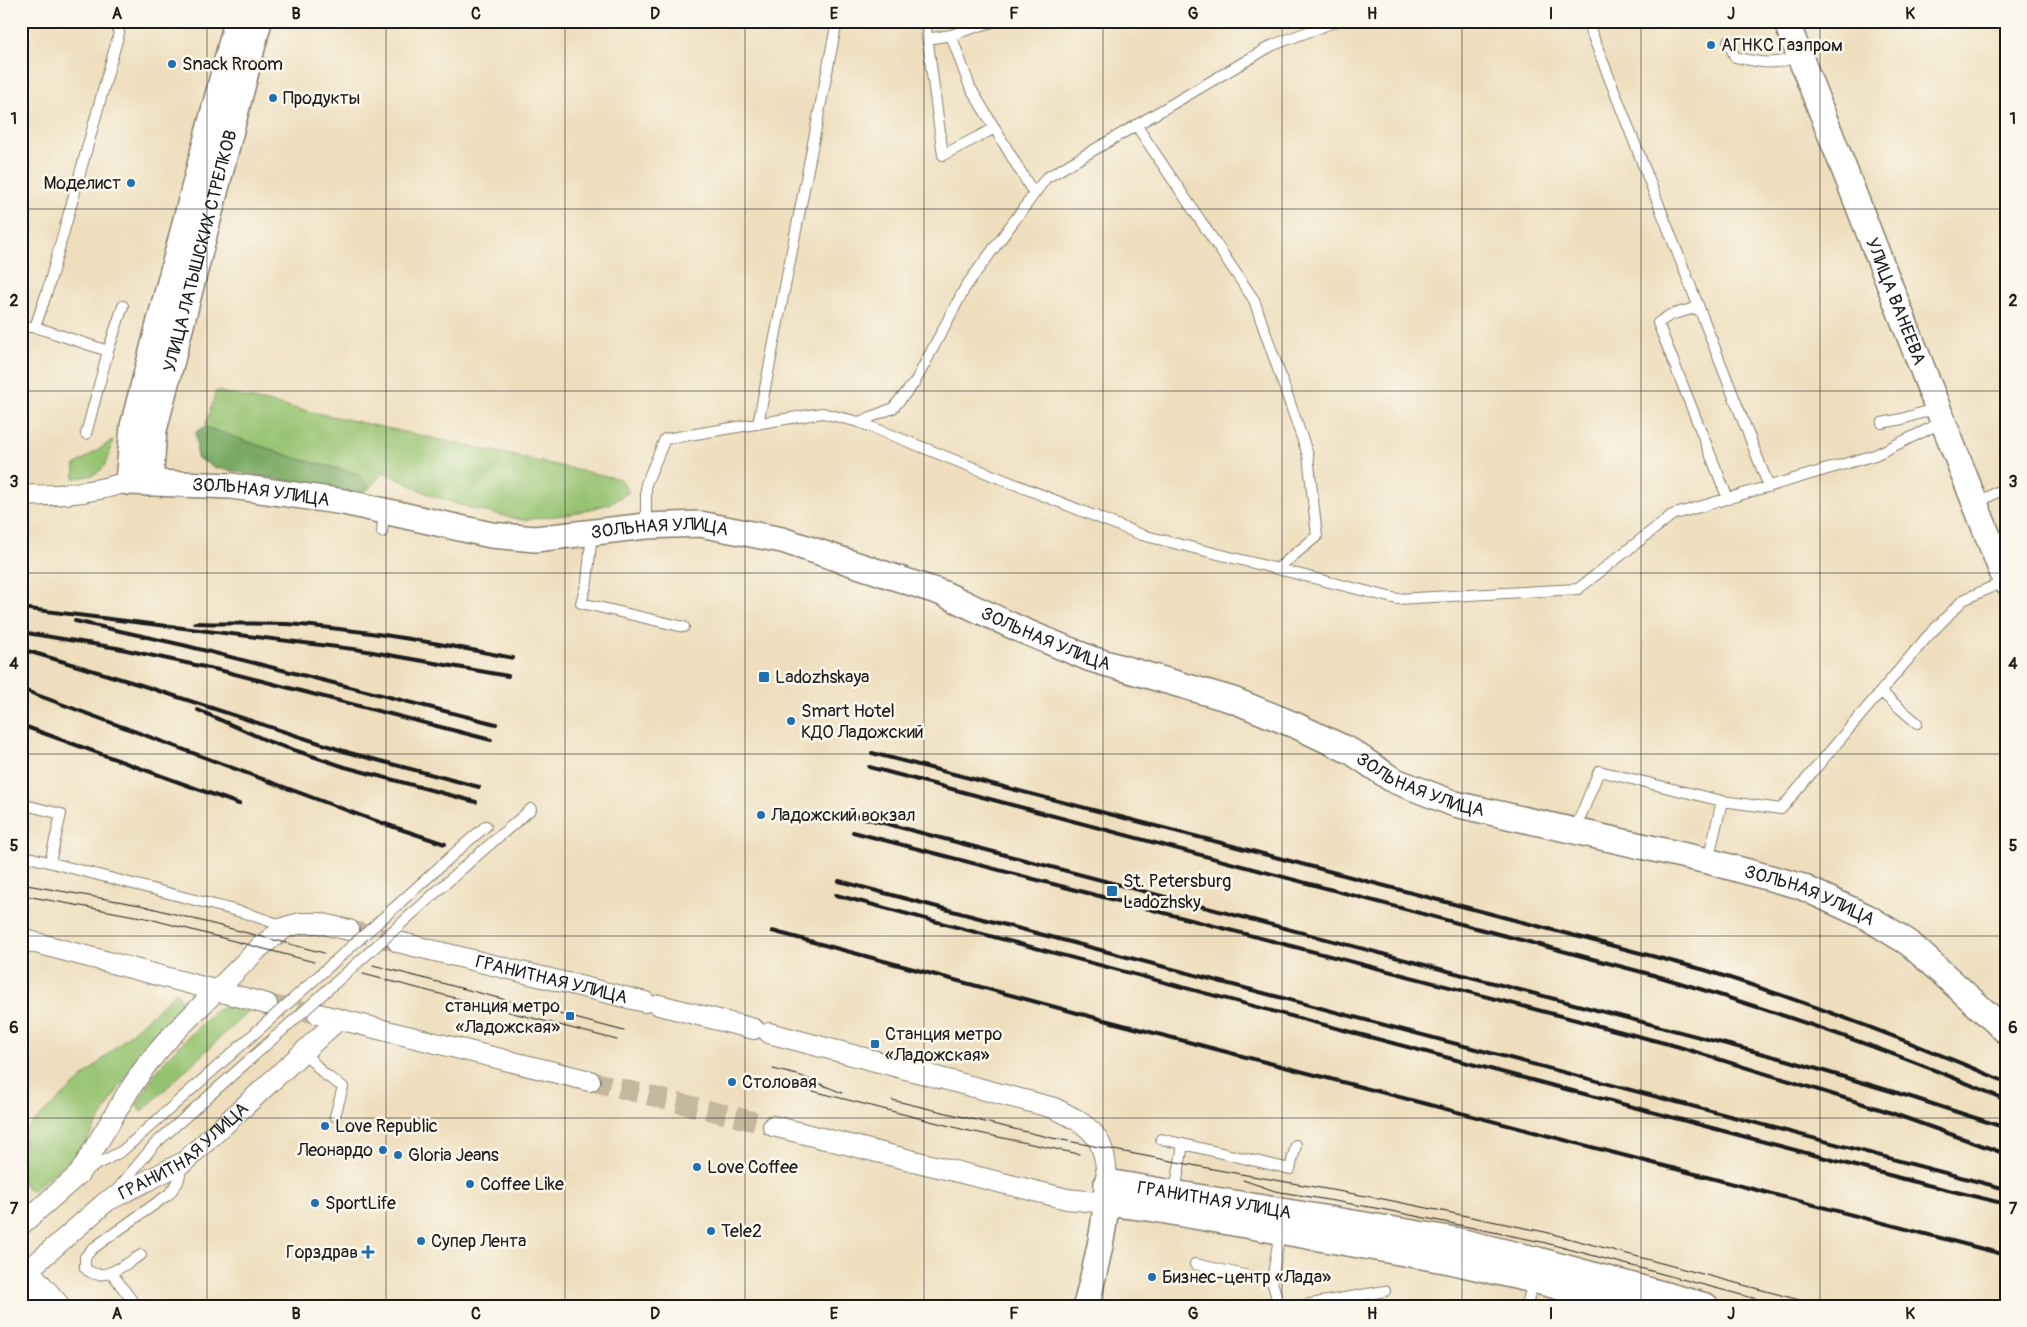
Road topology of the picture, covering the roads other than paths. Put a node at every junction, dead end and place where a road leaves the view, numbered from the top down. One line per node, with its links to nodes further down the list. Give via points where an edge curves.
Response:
1 (115, 21): 20 (lane, via 119,33)
2 (237, 21): 27 (street, УЛИЦА ЛАТЫШСКИХ СТРЕЛКОВ, via 133,426)
3 (259, 21): 27 (street, УЛИЦА ЛАТЫШСКИХ СТРЕЛКОВ)
4 (837, 21): 25 (lane)
5 (925, 21): 11 (lane)
6 (995, 21): 10 (lane)
7 (1337, 21): 14 (lane, via 1273,45)
8 (1587, 21): 18 (lane)
9 (1786, 21): 13 (street, УЛИЦА ВАНЕЕВА)
10 (951, 35): 11 (lane); 15 (lane, via 970,86)
11 (928, 39): 15 (lane, via 943,155)
12 (1728, 41): 13 (lane, via 1735,58 1765,64 1786,62)
13 (1799, 56): 22 (street, УЛИЦА ВАНЕЕВА)
14 (1136, 126): 16 (lane, via 1046,178); 35 (lane, via 1254,300 1308,455 1317,536)
15 (994, 128): 16 (lane)
16 (1034, 194): 23 (lane, via 966,286 915,382 893,408)
17 (123, 306): 21 (lane)
18 (1699, 307): 28 (lane); 31 (lane, via 1670,315 1658,324)
19 (21, 327): 20 (lane)
20 (35, 328): 21 (lane)
21 (108, 351): 26 (lane)
22 (1940, 415): 24 (lane); 28 (lane, via 1875,455); 32 (street, УЛИЦА ВАНЕЕВА)
23 (860, 422): 25 (lane, via 822,413); 35 (lane, via 1142,535)
24 (1882, 423)
25 (758, 424): 33 (lane, via 665,439 646,484)
26 (86, 434)
27 (139, 482): 30 (street, ЗОЛЬНАЯ УЛИЦА, via 103,489); 34 (street, ЗОЛЬНАЯ УЛИЦА, via 231,486 344,502 383,522 513,538)
28 (1769, 486): 31 (lane)
29 (2006, 487): 32 (lane)
30 (21, 495)
31 (1728, 499): 35 (lane, via 1672,515 1578,589 1397,598)
32 (1976, 504): 36 (street, УЛИЦА ВАНЕЕВА)
33 (646, 526): 34 (street, ЗОЛЬНАЯ УЛИЦА); 44 (street, ЗОЛЬНАЯ УЛИЦА, via 700,524 782,540 942,593 1091,659 1233,700 1352,752 1393,780 1456,804)
34 (592, 533): 37 (lane, via 587,582 581,603)
35 (1277, 569)
36 (2006, 582): 38 (lane, via 1963,600)
37 (684, 627)
38 (1881, 692): 39 (lane); 40 (lane, via 1781,809)
39 (1917, 723)
40 (1722, 801): 44 (lane, via 1598,771); 46 (lane)
41 (21, 804): 47 (lane, via 61,814)
42 (531, 809): 65 (lane, bridge)
43 (486, 826): 61 (lane, bridge)
44 (1575, 831): 46 (street, ЗОЛЬНАЯ УЛИЦА)
45 (21, 855): 47 (lane)
46 (1708, 861): 56 (street, ЗОЛЬНАЯ УЛИЦА, via 1800,886 1867,917 1910,943)
47 (50, 862): 48 (lane, via 249,914)
48 (286, 927): 49 (street, via 319,923); 52 (street, via 260,947)
49 (348, 930)
50 (21, 939): 52 (street)
51 (398, 942): 68 (street, ГРАНИТНАЯ УЛИЦА, via 761,1031 1054,1108 1085,1125 1096,1136 1106,1159)
52 (216, 992): 53 (street); 67 (street, via 147,1064)
53 (267, 1004)
54 (318, 1014): 55 (street)
55 (339, 1019): 57 (street, ГРАНИТНАЯ УЛИЦА); 58 (street)
56 (2006, 1030)
57 (304, 1052): 59 (lane, via 324,1074 343,1087); 66 (street, ГРАНИТНАЯ УЛИЦА)
58 (590, 1081)
59 (335, 1116)
60 (772, 1126): 68 (street, ГРАНИТНАЯ УЛИЦА, via 1067,1199)
61 (138, 1138): 65 (lane); 67 (lane)
62 (1161, 1139): 63 (lane)
63 (1184, 1144): 64 (lane, via 1290,1169); 69 (lane)
64 (1296, 1145)
65 (151, 1149): 70 (lane)
66 (184, 1162): 70 (street, ГРАНИТНАЯ УЛИЦА); 76 (lane, via 178,1182 169,1194 85,1257 85,1268 91,1274)
67 (79, 1174): 71 (street)
68 (1107, 1192): 69 (street, ГРАНИТНАЯ УЛИЦА); 72 (street, ГРАНИТНАЯ УЛИЦА, via 1149,1208); 82 (street, via 1102,1237)
69 (1175, 1192): 87 (street, ГРАНИТНАЯ УЛИЦА, via 1455,1240)
70 (107, 1201): 75 (street, ГРАНИТНАЯ УЛИЦА)
71 (21, 1225)
72 (1280, 1230): 77 (street, ГРАНИТНАЯ УЛИЦА, via 1440,1259); 78 (lane)
73 (141, 1256): 76 (lane)
74 (1194, 1264): 78 (lane)
75 (23, 1271): 80 (main road)
76 (111, 1272): 81 (lane)
77 (1533, 1280): 85 (lane); 86 (street, ГРАНИТНАЯ УЛИЦА)
78 (1272, 1281): 83 (lane)
79 (1384, 1291): 84 (lane)
80 (56, 1306)
81 (136, 1306)
82 (1086, 1306)
83 (1279, 1306)
84 (1299, 1306)
85 (1528, 1306)
86 (1632, 1306)
87 (1706, 1306)

